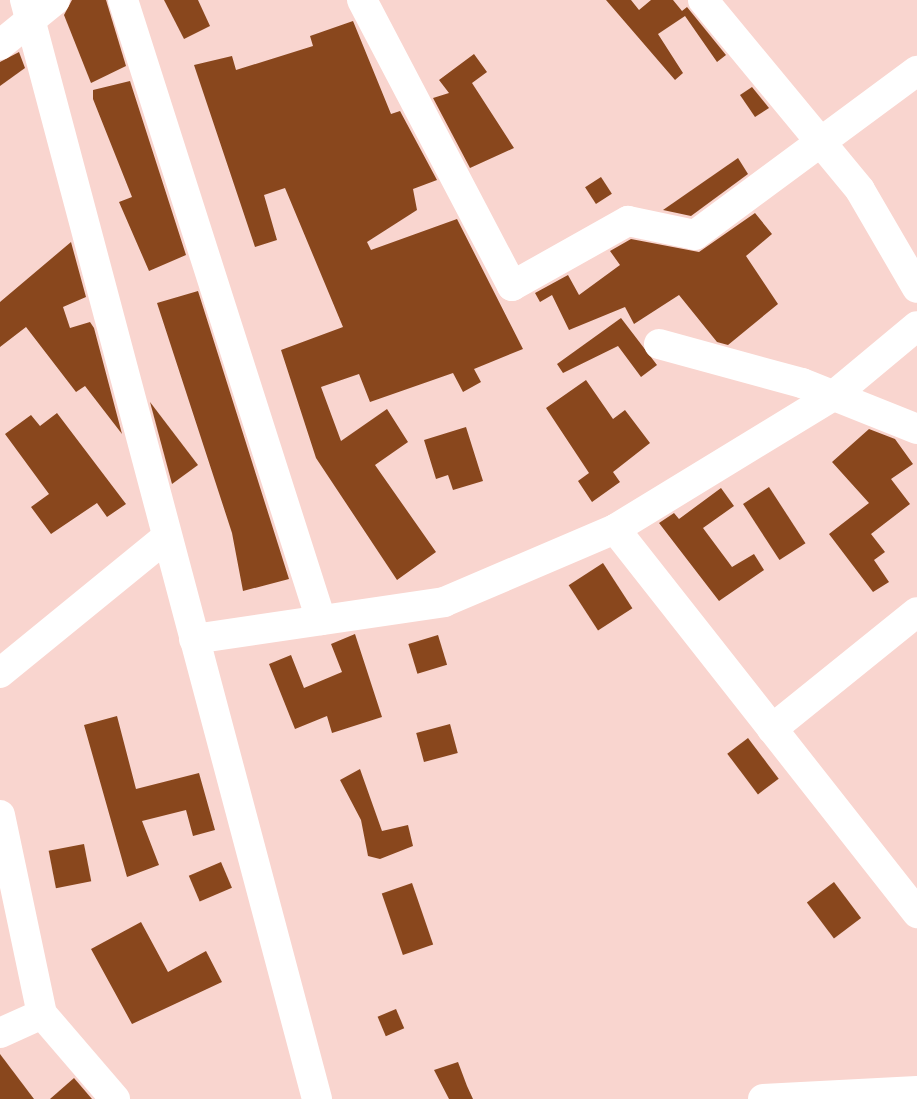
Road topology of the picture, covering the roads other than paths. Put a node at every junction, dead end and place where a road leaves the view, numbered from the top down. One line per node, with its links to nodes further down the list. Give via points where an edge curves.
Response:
1 (55, 0): 5 (street)
2 (123, 0): 17 (street)
3 (362, 0): 8 (street, via 512,286 628,221 695,235)
4 (703, 0): 8 (street)
5 (23, 7): 6 (street); 15 (street)
6 (0, 45)
7 (917, 71): 8 (street)
8 (822, 141): 9 (street, via 860,190)
9 (917, 288)
10 (917, 326): 12 (street)
11 (659, 344): 12 (street)
12 (833, 396): 13 (street); 14 (street)
13 (917, 429)
14 (615, 529): 17 (street, via 444,602); 20 (street)
15 (167, 537): 18 (street); 19 (street)
16 (917, 612): 20 (street)
17 (321, 620): 18 (street)
18 (194, 639): 27 (street)
19 (0, 673)
20 (772, 729): 22 (street)
21 (0, 815): 23 (street)
22 (917, 913)
23 (42, 1014): 24 (street); 26 (street)
24 (0, 1033)
25 (917, 1091): 28 (street)
26 (115, 1099)
27 (317, 1099)
28 (763, 1099)

